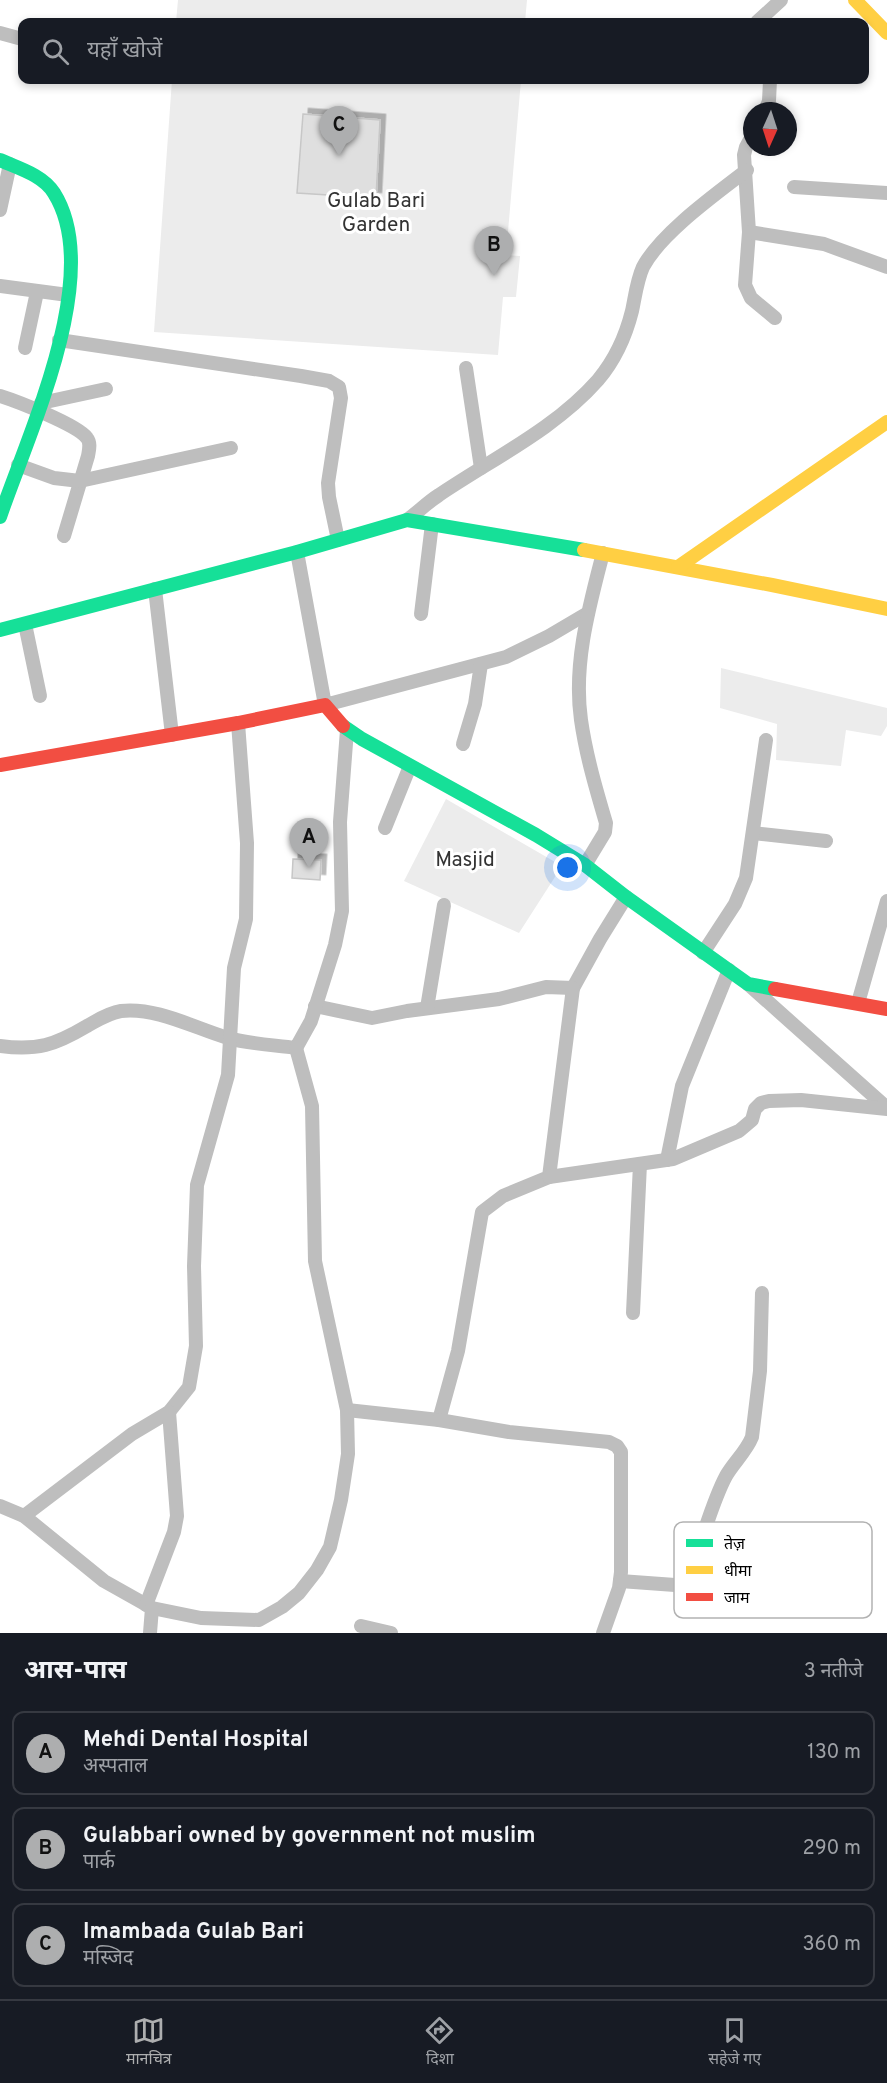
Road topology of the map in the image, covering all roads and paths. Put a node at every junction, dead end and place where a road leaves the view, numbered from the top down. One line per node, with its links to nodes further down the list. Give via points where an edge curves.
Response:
1 (781, 0): 3 (street)
2 (855, 0): 5 (street)
3 (761, 18)
4 (0, 33): 6 (street)
5 (887, 33)
6 (18, 38)
7 (770, 84): 8 (street)
8 (769, 102)
9 (744, 156): 11 (street)
10 (5, 162): 14 (street); 19 (street, via 42,181 62,209 71,235)
11 (747, 170): 15 (street); 30 (street, via 707,201 643,267 619,346 597,382 561,415)
12 (794, 187): 13 (street)
13 (887, 193)
14 (0, 210)
15 (749, 232): 16 (street, via 824,244); 20 (street, via 747,292)
16 (887, 267)
17 (0, 286): 18 (street)
18 (37, 292): 19 (street); 22 (street)
19 (68, 295): 21 (street)
20 (775, 318)
21 (59, 340): 26 (street); 36 (street, via 301,376 339,387 341,398 328,483)
22 (25, 348)
23 (466, 368): 30 (street)
24 (106, 388): 26 (street)
25 (0, 396): 26 (street)
26 (40, 407): 29 (street); 31 (street, via 87,438 90,447)
27 (887, 422): 39 (street)
28 (231, 448): 31 (street)
29 (18, 465): 31 (street, via 54,478); 32 (street)
30 (481, 468): 33 (street)
31 (80, 481): 35 (street)
32 (0, 517)
33 (407, 520): 34 (street); 36 (street)
34 (432, 524): 38 (street); 43 (street)
35 (64, 536)
36 (338, 540): 37 (street)
37 (297, 552): 40 (street); 48 (street)
38 (603, 553): 39 (street); 42 (street)
39 (678, 567): 41 (street)
40 (155, 590): 44 (street); 51 (street)
41 (887, 609)
42 (588, 613): 46 (street, via 526,648); 59 (street, via 580,683 581,718 587,757 606,823 605,832)
43 (421, 614)
44 (25, 624): 45 (street); 47 (street)
45 (0, 630)
46 (481, 664): 48 (street); 53 (street)
47 (40, 696)
48 (325, 705): 49 (street); 50 (street)
49 (238, 723): 51 (street); 71 (street, via 247,843 246,919 234,968)
50 (347, 730): 55 (street); 68 (street, via 340,822 342,911)
51 (172, 735): 54 (street)
52 (766, 740): 57 (street)
53 (463, 744)
54 (0, 765)
55 (410, 766): 56 (street); 59 (street)
56 (385, 828)
57 (753, 833): 58 (street); 63 (street, via 743,891)
58 (826, 842)
59 (585, 865): 60 (street)
60 (626, 897): 63 (street); 66 (street)
61 (887, 901): 67 (street)
62 (444, 904): 69 (street)
63 (703, 953): 64 (street)
64 (729, 970): 65 (street); 75 (street, via 682,1086)
65 (748, 984): 67 (street); 74 (street)
66 (573, 988): 69 (street, via 546,987 499,999); 77 (street)
67 (858, 1003): 70 (street)
68 (315, 1006): 69 (street, via 372,1018); 73 (street)
69 (427, 1008)
70 (887, 1009)
71 (230, 1038): 72 (street, via 164,1016 120,1011 46,1046); 73 (street); 81 (street, via 228,1075 197,1185 194,1366 189,1387)
72 (0, 1046)
73 (296, 1048): 80 (street, via 312,1106 315,1261)
74 (887, 1109): 75 (street, via 801,1100 768,1101 755,1109 752,1120 739,1131)
75 (667, 1160): 76 (street)
76 (640, 1164): 77 (street); 79 (street)
77 (549, 1177): 82 (street, via 503,1196 482,1212 458,1351)
78 (762, 1293): 85 (street, via 752,1437 721,1488)
79 (633, 1312)
80 (347, 1410): 82 (street); 88 (street, via 348,1454 330,1547 299,1593 259,1620 201,1618)
81 (169, 1412): 84 (street, via 132,1434); 88 (street, via 177,1516)
82 (439, 1420): 86 (street, via 617,1446 621,1452)
83 (0, 1506): 84 (street)
84 (24, 1516): 88 (street, via 104,1581)
85 (709, 1522)
86 (620, 1581): 87 (street); 92 (street)
87 (674, 1585)
88 (149, 1606): 90 (street)
89 (361, 1626): 91 (street)
90 (150, 1633)
91 (391, 1633)
92 (603, 1633)

